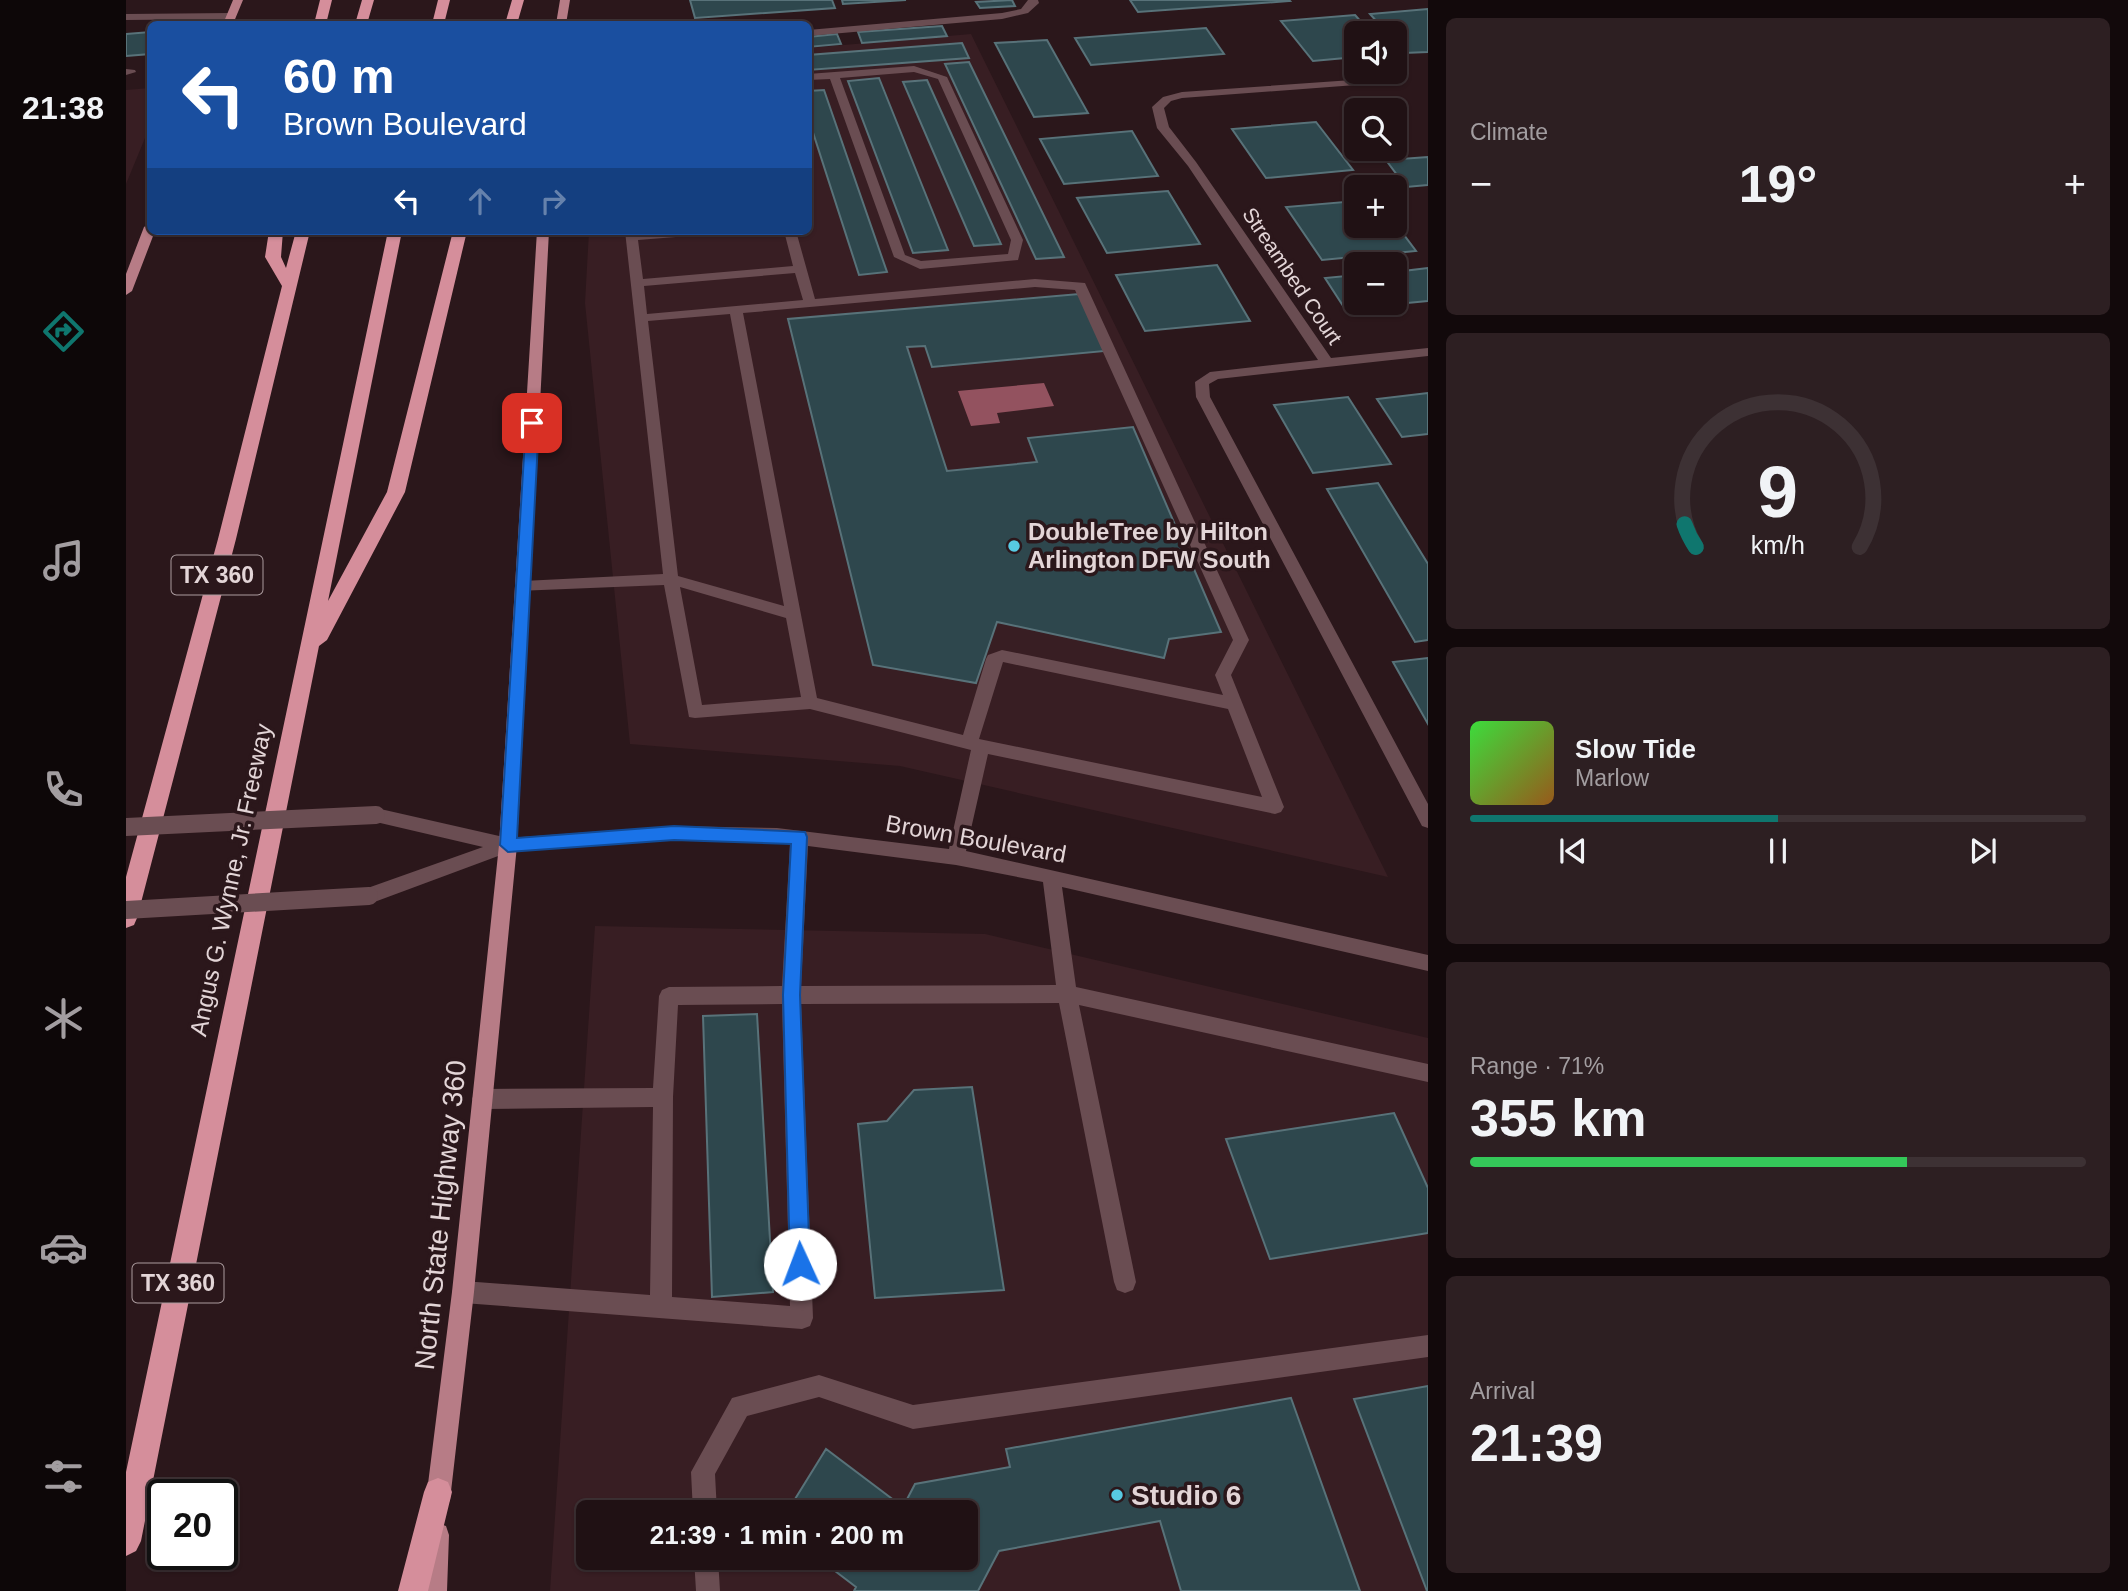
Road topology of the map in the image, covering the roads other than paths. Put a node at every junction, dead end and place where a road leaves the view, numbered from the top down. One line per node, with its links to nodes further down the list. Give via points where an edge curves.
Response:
1 (238, 0): 9 (main road)
2 (326, 0): 10 (highway)
3 (368, 0): 11 (highway)
4 (444, 0): 12 (highway)
5 (517, 0): 13 (highway)
6 (565, 0): 14 (main road)
7 (1033, 0): 15 (street, via 1024,11 1002,16)
8 (126, 18): 9 (street)
9 (230, 20)
10 (321, 21)
11 (362, 21)
12 (439, 21)
13 (513, 21)
14 (562, 21)
15 (812, 33)
16 (834, 75): 16 (street, via 914,69 942,77 1017,240 1014,257 920,265 900,257); 17 (street)
17 (812, 77)
18 (1344, 84): 35 (street, Streambed Court, via 1182,95 1158,107 1163,128 1192,163)
19 (147, 235): 30 (main road)
20 (276, 235): 29 (highway, via 273,257)
21 (302, 235): 29 (highway, TX 360)
22 (394, 235): 39 (highway, Angus G. Wynne, Jr. Freeway / TX 360)
23 (459, 235): 39 (highway, via 396,492)
24 (543, 235): 37 (main road, North State Highway 360)
25 (631, 235): 28 (street)
26 (791, 235): 27 (street)
27 (800, 269): 28 (street); 31 (street)
28 (637, 283): 33 (street)
29 (288, 284): 50 (highway, TX 360, via 227,539)
30 (126, 292)
31 (810, 303): 32 (street); 41 (street, via 1035,283 1080,286 1241,640 1223,675)
32 (736, 310): 33 (street); 38 (street)
33 (641, 318): 36 (street)
34 (1428, 352): 35 (street)
35 (1326, 361): 43 (street, Streambed Court, via 1215,375 1202,382 1203,397)
36 (671, 579): 37 (street); 38 (street); 40 (street, via 695,712)
37 (523, 587): 46 (main road, North State Highway 360)
38 (793, 614): 40 (street)
39 (304, 664): 63 (highway, Angus G. Wynne, Jr. Freeway / TX 360)
40 (810, 703): 42 (street)
41 (1235, 704): 42 (street, via 1002,656 994,659); 42 (street, via 1275,807)
42 (975, 745): 47 (street)
43 (1428, 821)
44 (126, 827): 46 (street, bridge, via 376,815)
45 (799, 837): 46 (street, Brown Boulevard, via 674,833); 47 (street, Brown Boulevard); 53 (street)
46 (508, 845): 49 (street, bridge, via 369,896); 56 (main road, North State Highway 360)
47 (956, 857): 48 (street, Brown Boulevard)
48 (1051, 876): 51 (street, Brown Boulevard); 52 (street)
49 (126, 910)
50 (126, 918)
51 (1428, 963)
52 (1067, 994): 53 (street); 54 (street); 57 (street)
53 (791, 995): 55 (street, via 669,996); 59 (street, via 802,1318)
54 (1428, 1073)
55 (663, 1097): 56 (street); 59 (street)
56 (482, 1099): 58 (main road, North State Highway 360)
57 (1125, 1282)
58 (463, 1292): 59 (street); 61 (main road, North State Highway 360)
59 (661, 1308)
60 (1428, 1346): 62 (street, via 913,1417 819,1386 740,1406 703,1472)
61 (438, 1492): 65 (highway); 66 (main road, North State Highway 360)
62 (704, 1500)
63 (126, 1541)
64 (707, 1570): 67 (street)
65 (413, 1591)
66 (435, 1591)
67 (708, 1591)

